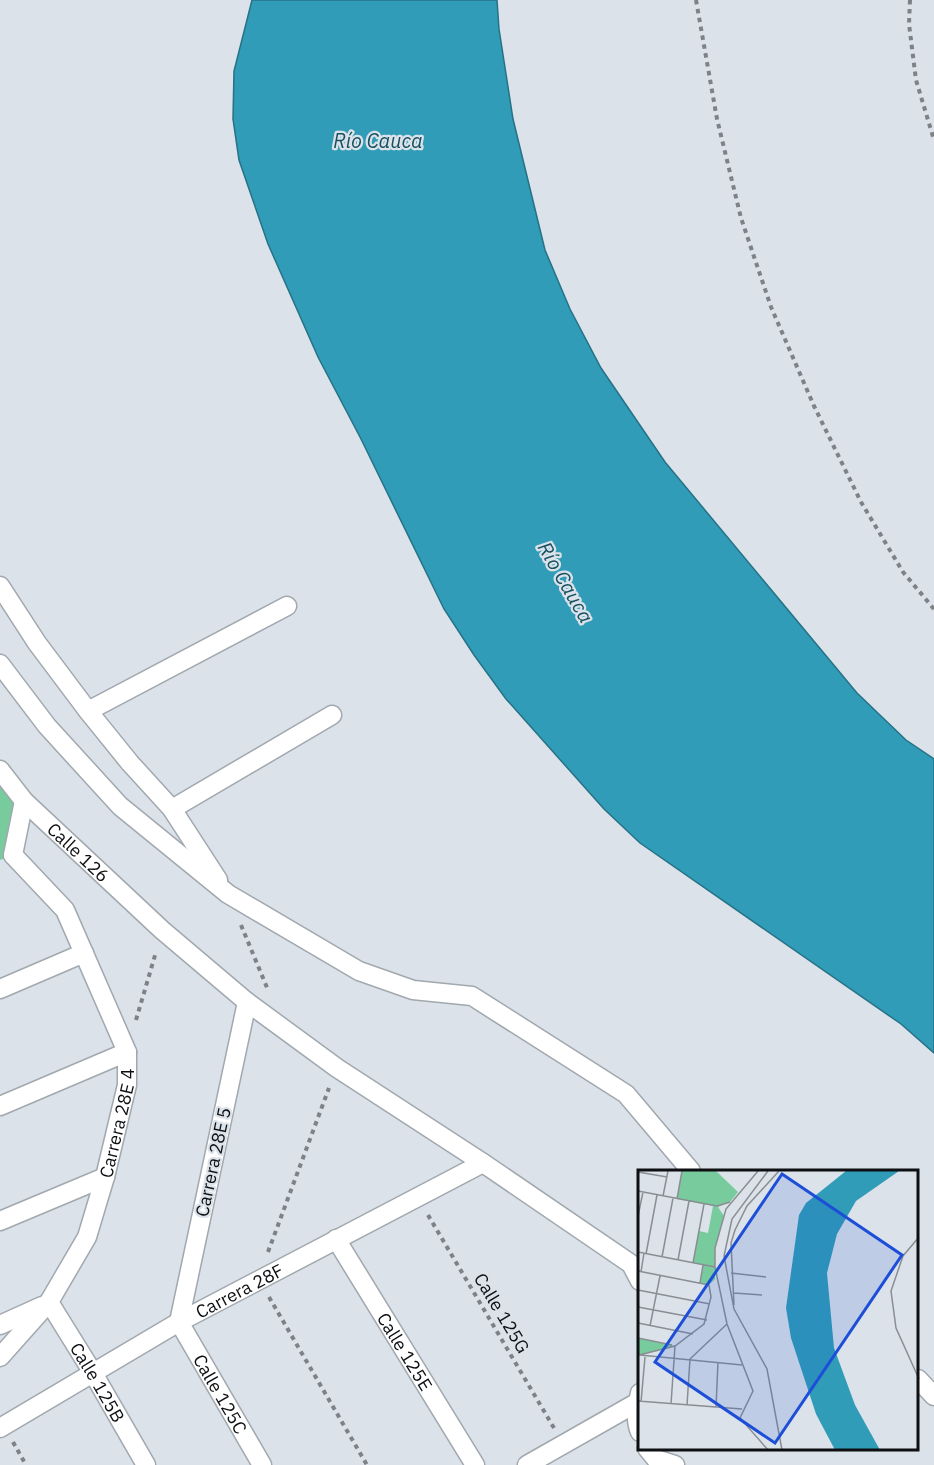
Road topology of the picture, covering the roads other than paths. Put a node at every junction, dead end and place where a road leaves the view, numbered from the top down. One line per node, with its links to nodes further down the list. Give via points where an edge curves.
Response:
1 (0, 586): 4 (street)
2 (288, 606): 4 (street)
3 (0, 664): 10 (street, via 47,726 120,806)
4 (87, 711): 8 (street)
5 (332, 714): 8 (street)
6 (0, 770): 7 (street, Calle 126)
7 (24, 801): 9 (street); 13 (street, Calle 126, via 162,930)
8 (172, 809): 10 (street)
9 (7, 857): 11 (street, Carrera 28E 4, via 65,910)
10 (228, 894): 17 (street, via 359,971 413,990 472,996 626,1094)
11 (84, 953): 12 (street); 14 (street, Carrera 28E 4)
12 (0, 989)
13 (247, 1002): 16 (street, Calle 126, via 337,1068); 23 (street, Carrera 28E 5)
14 (127, 1052): 15 (street); 18 (street, Carrera 28E 4, via 127,1085)
15 (0, 1106)
16 (483, 1163): 20 (street, Carrera 28F); 21 (street, Calle 126, via 631,1264)
17 (690, 1170)
18 (105, 1177): 19 (street); 22 (street, Carrera 28E 4, via 87,1237)
19 (0, 1221)
20 (336, 1239): 23 (street, Carrera 28F); 34 (street, Calle 125E)
21 (638, 1277)
22 (49, 1302): 24 (street); 25 (street, Carrera 28E 4); 26 (street, Calle 125B)
23 (178, 1322): 26 (street, Carrera 28F); 33 (street, Calle 125C)
24 (0, 1325)
25 (0, 1357)
26 (93, 1374): 30 (street, Carrera 28F); 32 (street, Calle 125B)
27 (919, 1380): 28 (street)
28 (934, 1396)
29 (638, 1398): 35 (street)
30 (0, 1428)
31 (648, 1450): 36 (street, via 656,1459)
32 (146, 1465)
33 (262, 1465)
34 (475, 1465)
35 (527, 1465)
36 (675, 1465)

